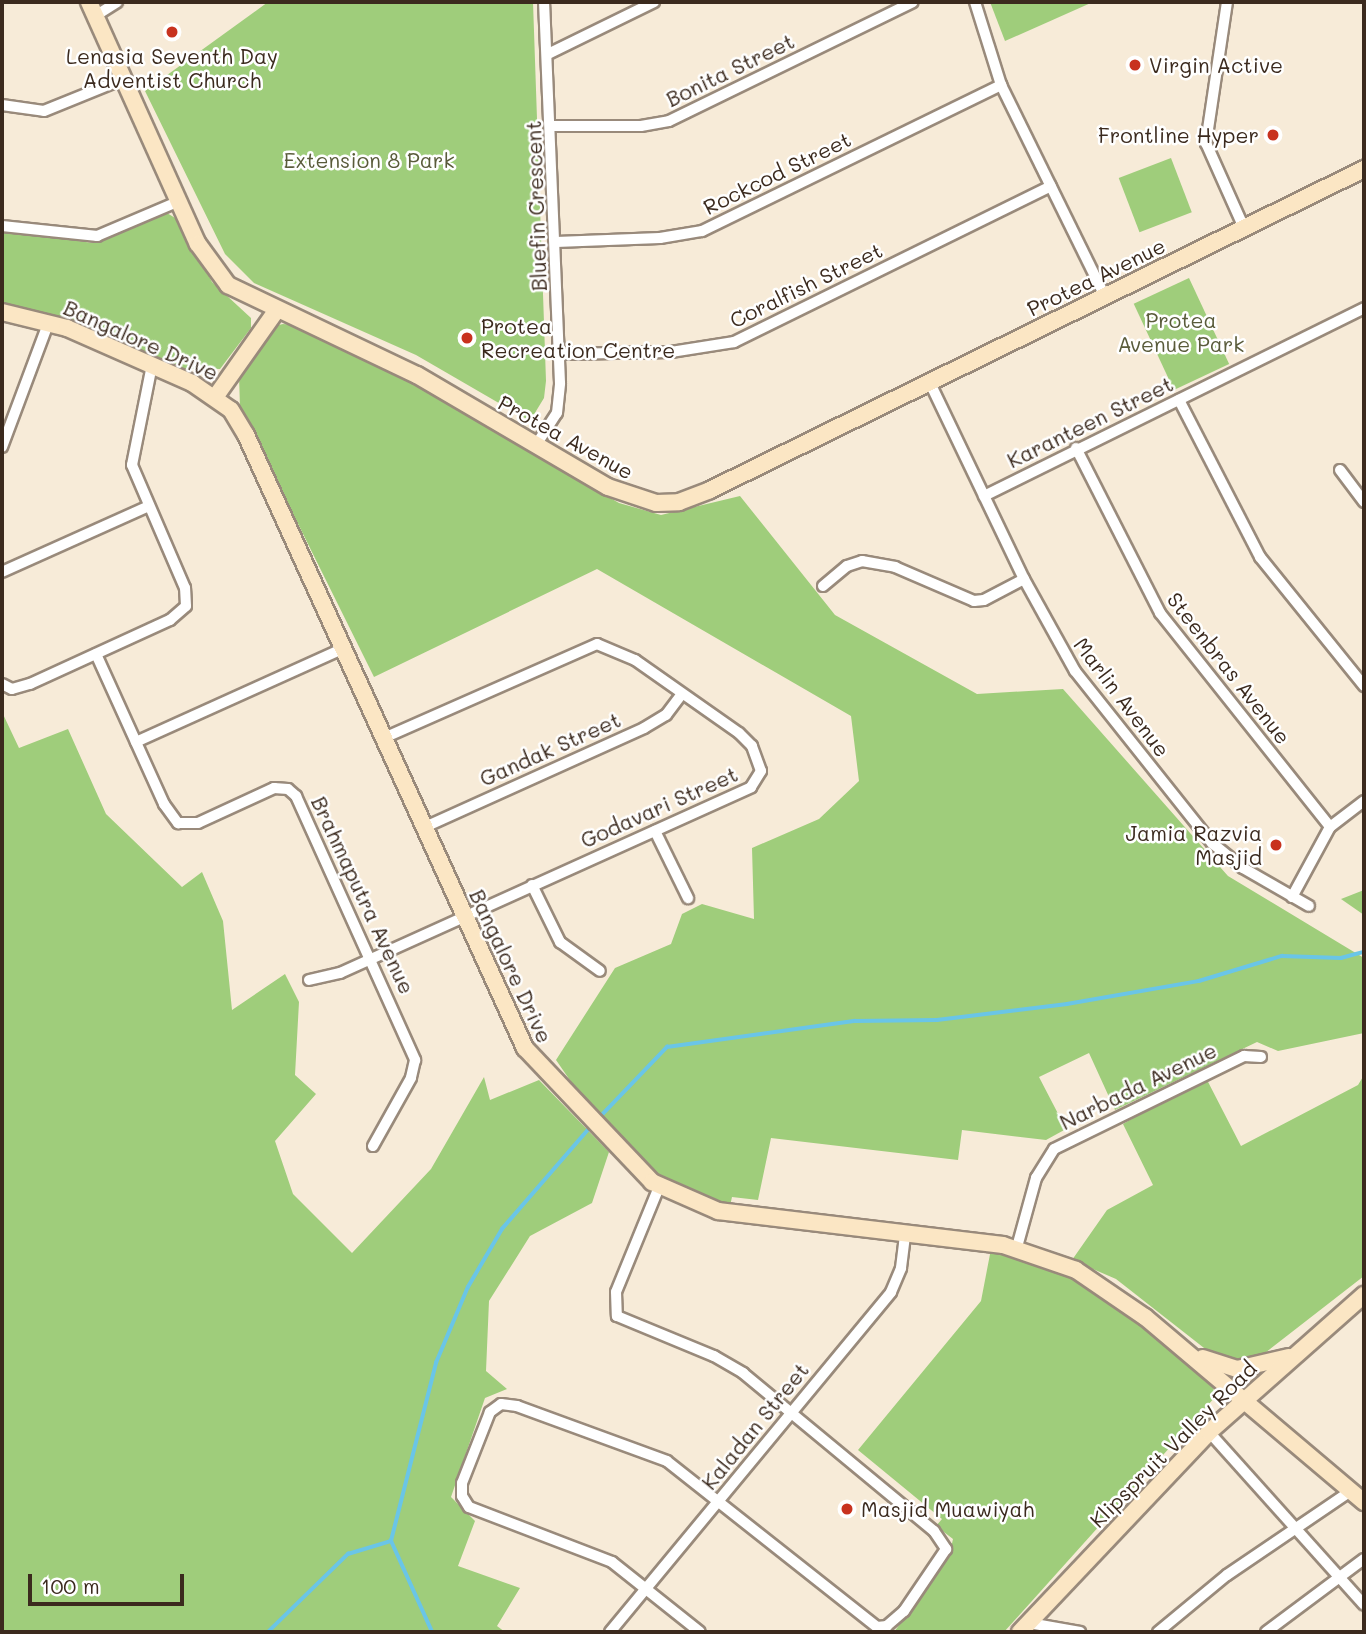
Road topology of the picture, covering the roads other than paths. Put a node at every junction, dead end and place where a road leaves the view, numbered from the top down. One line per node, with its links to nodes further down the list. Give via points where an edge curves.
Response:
1 (117, 2): 7 (street)
2 (544, 2): 8 (street, Bluefin Crescent)
3 (654, 2): 8 (street)
4 (913, 2): 12 (street, Bonita Street, via 669,121 641,126)
5 (975, 2): 10 (street)
6 (1227, 2): 17 (street, via 1206,143)
7 (92, 9): 9 (street, Protea Avenue)
8 (550, 53): 12 (street, Bluefin Crescent)
9 (123, 79): 11 (street, via 44,111); 15 (street, Protea Avenue)
10 (1001, 85): 14 (street); 18 (street, Rockcod Street, via 702,231 660,239)
11 (2, 104)
12 (552, 127): 18 (street, Bluefin Crescent)
13 (1364, 169): 17 (street, Protea Avenue)
14 (1051, 186): 19 (street); 24 (street, Coralfish Street, via 734,342 671,352)
15 (177, 202): 16 (street, via 97,236); 21 (street, Protea Avenue, via 221,278)
16 (2, 226)
17 (1244, 228): 19 (street, Protea Avenue)
18 (556, 242): 24 (street, Bluefin Crescent)
19 (1105, 296): 26 (street, Protea Avenue)
20 (1364, 308): 28 (street, Karanteen Street)
21 (276, 311): 27 (street); 29 (street, Protea Avenue, via 394,363)
22 (2, 312): 23 (street, Bangalore Drive)
23 (49, 321): 25 (street, Bangalore Drive); 30 (street)
24 (560, 354): 29 (street, Bluefin Crescent, via 557,413)
25 (152, 365): 27 (street, Bangalore Drive); 35 (street, via 131,459)
26 (930, 383): 29 (street, Protea Avenue, via 679,502 631,498); 33 (street, Marlin Avenue)
27 (216, 396): 39 (street, Bangalore Drive, via 246,435)
28 (1179, 400): 31 (street, Karanteen Street); 42 (street, via 1256,551)
29 (536, 445)
30 (2, 447)
31 (1076, 449): 33 (street, Karanteen Street); 50 (street, Steenbras Avenue, via 1164,619)
32 (1340, 470): 34 (street)
33 (984, 496): 37 (street, Marlin Avenue)
34 (1364, 502)
35 (149, 506): 36 (street); 40 (street, via 185,589 186,606 170,620)
36 (2, 572)
37 (1024, 579): 38 (street, via 974,601 895,567 862,561 847,566); 53 (street, Marlin Avenue, via 1075,671 1195,824 1232,861)
38 (824, 586)
39 (344, 648): 46 (street, Bangalore Drive); 47 (street)
40 (96, 654): 43 (street, via 21,687); 47 (street, Brahmaputra Avenue)
41 (1364, 665): 42 (street)
42 (1354, 673): 44 (street)
43 (2, 684)
44 (1364, 686)
45 (682, 694): 46 (street, Godavari Street, via 615,648 597,644); 49 (street, Gandak Street, via 666,715 644,728); 51 (street, Godavari Street, via 747,740 761,775 751,787)
46 (384, 738): 49 (street, Bangalore Drive)
47 (136, 742): 57 (street, Brahmaputra Avenue, via 169,814 181,824 198,823 274,788 292,792)
48 (1364, 801): 50 (street)
49 (425, 827): 56 (street, Bangalore Drive)
50 (1330, 827): 53 (street)
51 (654, 831): 52 (street, Godavari Street); 54 (street)
52 (532, 885): 56 (street, Godavari Street); 58 (street, via 560,942)
53 (1292, 897): 55 (street, Marlin Avenue)
54 (688, 898)
55 (1309, 906)
56 (465, 916): 57 (street, Godavari Street); 62 (street, Bangalore Drive, via 525,1048 602,1133)
57 (370, 960): 59 (street, Godavari Street, via 331,977); 61 (street, Brahmaputra Avenue, via 415,1060 411,1078)
58 (600, 971)
59 (309, 980)
60 (1261, 1057): 64 (street, Narbada Avenue, via 1244,1056 1054,1149 1035,1178)
61 (373, 1146)
62 (659, 1187): 63 (street, Bangalore Drive, via 718,1212); 69 (street, via 616,1292 617,1316 724,1361)
63 (905, 1233): 64 (street, Bangalore Drive); 69 (street, Kaladan Street, via 901,1268 891,1292)
64 (1017, 1247): 66 (street, Bangalore Drive, via 1091,1277)
65 (1364, 1295): 67 (street, Klipspruit Valley Road)
66 (1185, 1350): 67 (street, via 1237,1369); 68 (street, Bangalore Drive)
67 (1293, 1356): 68 (street, Klipspruit Valley Road)
68 (1244, 1401): 70 (street, Klipspruit Valley Road); 71 (street, Bangalore Drive)
69 (791, 1412): 72 (street, Kaladan Street); 72 (street, via 942,1539 945,1555 904,1611 887,1626 865,1621)
70 (1209, 1432): 74 (street); 79 (street, Klipspruit Valley Road)
71 (1349, 1492): 73 (street, Bangalore Drive); 74 (street)
72 (718, 1501): 77 (street, Kaladan Street); 77 (street, via 655,1455 517,1406 501,1404 490,1412 462,1483 462,1496 469,1507 612,1562)
73 (1364, 1502)
74 (1295, 1530): 76 (street); 83 (street, via 1227,1575)
75 (1364, 1559): 76 (street)
76 (1341, 1578): 78 (street); 84 (street)
77 (646, 1588): 80 (street, Kaladan Street); 81 (street)
78 (1364, 1605)
79 (1025, 1628): 82 (street)
80 (610, 1632)
81 (700, 1632)
82 (1080, 1632)
83 (1158, 1632)
84 (1266, 1632)

